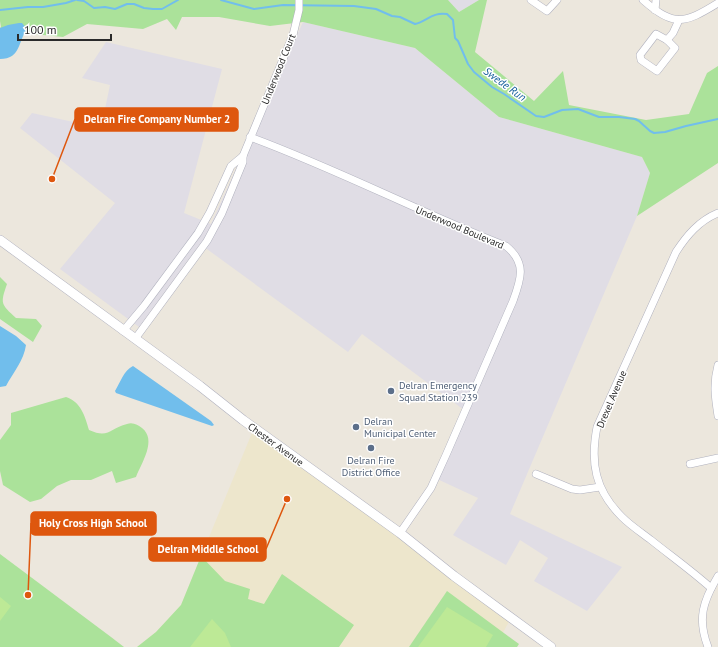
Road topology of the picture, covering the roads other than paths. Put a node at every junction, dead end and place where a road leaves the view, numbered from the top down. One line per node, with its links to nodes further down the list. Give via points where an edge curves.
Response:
1 (299, 0): 10 (street, Underwood Court, via 293,35)
2 (532, 0): 3 (street, via 546,11)
3 (557, 0)
4 (643, 0): 7 (street)
5 (656, 0): 7 (street)
6 (718, 3): 8 (street, via 687,19)
7 (656, 10): 8 (street, via 665,17)
8 (679, 20): 9 (street)
9 (667, 40): 9 (street, via 675,48 657,71 641,60 640,54 656,34)
10 (250, 137): 11 (street); 22 (street, Underwood Boulevard, via 281,148 506,246 517,258 521,275 511,306 431,488)
11 (243, 156): 14 (street, via 231,166 198,233); 15 (street, via 243,162 222,213 208,241)
12 (718, 213): 21 (street, Drexel Avenue, via 698,224 676,252 597,427 594,456)
13 (0, 240): 14 (street, Chester Avenue)
14 (123, 331): 15 (street, Chester Avenue)
15 (135, 339): 22 (street, Chester Avenue)
16 (718, 365): 17 (street, via 714,391)
17 (718, 416)
18 (718, 458): 19 (street)
19 (690, 464)
20 (536, 474): 21 (street, via 572,489)
21 (600, 487): 24 (street, Drexel Avenue, via 610,504 623,518)
22 (400, 533): 25 (street, Chester Avenue, via 448,572)
23 (718, 576): 24 (street)
24 (711, 588): 26 (street, via 702,622)
25 (551, 647)
26 (708, 647)

